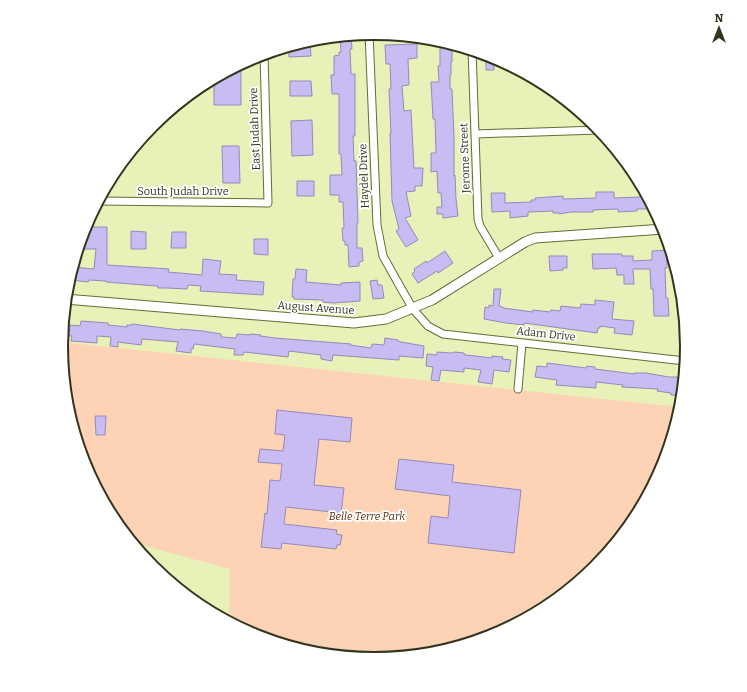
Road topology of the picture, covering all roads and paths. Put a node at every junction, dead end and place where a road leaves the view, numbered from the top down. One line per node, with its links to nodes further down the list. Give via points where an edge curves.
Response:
1 (369, 40): 11 (street, Haydel Drive, via 377,225 383,256)
2 (472, 56): 5 (street, Jerome Street)
3 (264, 60): 7 (street, East Judah Drive)
4 (590, 130): 5 (street)
5 (475, 134): 9 (street, Jerome Street, via 478,219)
6 (104, 201): 7 (street, South Judah Drive)
7 (268, 203)
8 (656, 230): 9 (street, August Avenue, via 535,238)
9 (499, 258): 11 (street, August Avenue)
10 (71, 300): 11 (street, August Avenue, via 354,324 386,319)
11 (413, 309): 12 (street, Adam Drive, via 428,326 443,334)
12 (522, 343): 13 (street, Adam Drive); 14 (street)
13 (679, 360)
14 (518, 389)

